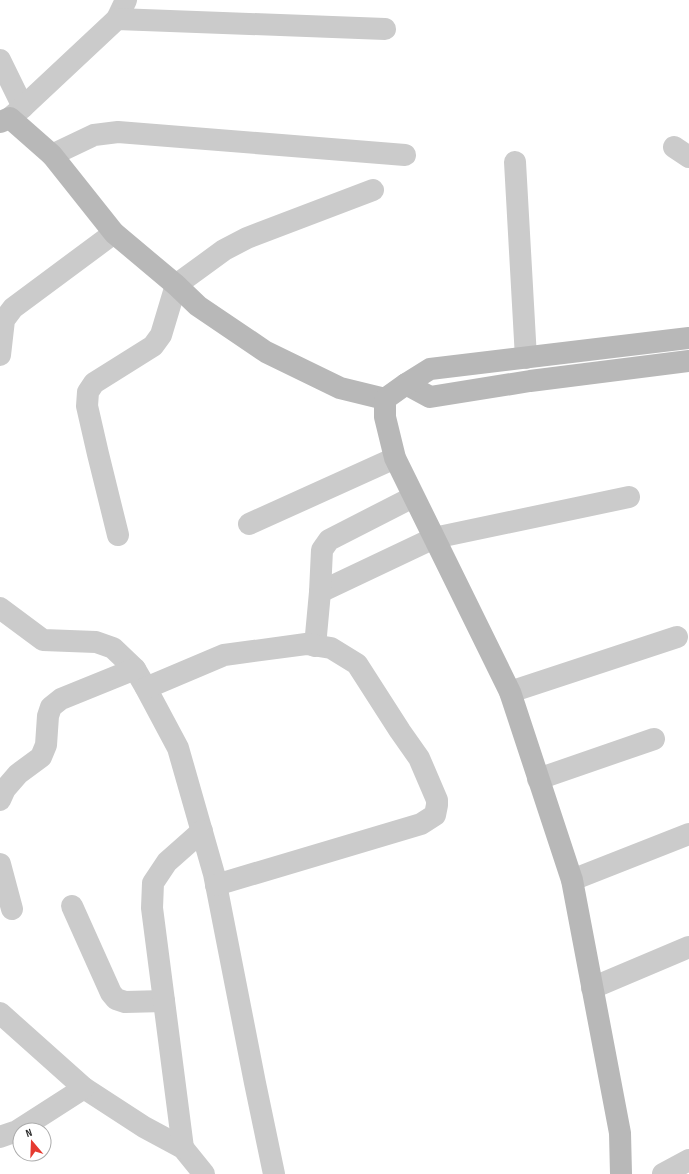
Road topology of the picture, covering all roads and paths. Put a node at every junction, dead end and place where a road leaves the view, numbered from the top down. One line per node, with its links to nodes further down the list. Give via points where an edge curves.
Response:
1 (126, 0): 2 (street)
2 (117, 19): 3 (street); 5 (street)
3 (385, 29)
4 (0, 60): 5 (street)
5 (11, 116): 6 (street)
6 (52, 155): 7 (street, via 94,135 118,132); 10 (street)
7 (405, 155)
8 (515, 162): 14 (street)
9 (373, 190): 11 (street, via 236,244)
10 (114, 233): 11 (street); 13 (street, via 13,308 4,320)
11 (176, 285): 17 (street, via 198,306 266,352 340,388); 22 (street, via 161,336 153,346 94,383 88,392 87,406)
12 (689, 338): 14 (street)
13 (0, 355)
14 (526, 358): 16 (street, via 430,369)
15 (689, 361): 16 (street, via 530,381 430,397)
16 (406, 384): 17 (street)
17 (385, 399): 18 (street, via 385,417)
18 (395, 458): 19 (street); 21 (street)
19 (413, 496): 23 (street); 24 (street, via 329,540 322,550)
20 (629, 497): 23 (street)
21 (249, 524)
22 (118, 535)
23 (434, 538): 24 (street); 30 (street)
24 (320, 592): 27 (street)
25 (3, 614): 28 (street, via 43,640 96,642 113,648)
26 (676, 637): 30 (street)
27 (315, 646): 29 (street, via 306,644 224,655); 38 (street, via 331,648 356,664 419,758 437,800 435,815 421,824)
28 (134, 669): 29 (street); 33 (street, via 62,699 51,707 46,745 41,757 18,774 5,789)
29 (146, 688): 34 (street, via 178,748)
30 (510, 692): 32 (street)
31 (654, 739): 32 (street)
32 (538, 779): 37 (street)
33 (0, 800)
34 (202, 831): 38 (street); 43 (street, via 167,862 153,883 152,908)
35 (689, 834): 37 (street)
36 (0, 864): 40 (street)
37 (572, 880): 42 (street)
38 (216, 885): 50 (street)
39 (72, 906): 43 (street, via 116,999 125,1002)
40 (12, 909)
41 (689, 947): 42 (street)
42 (592, 988): 51 (street, via 620,1133)
43 (164, 1001): 47 (street)
44 (0, 1013): 45 (street)
45 (84, 1088): 46 (street, via 17,1132); 47 (street, via 144,1127)
46 (0, 1137)
47 (183, 1148): 49 (street)
48 (689, 1160): 52 (street)
49 (204, 1174)
50 (274, 1174)
51 (621, 1174)
52 (663, 1174)

